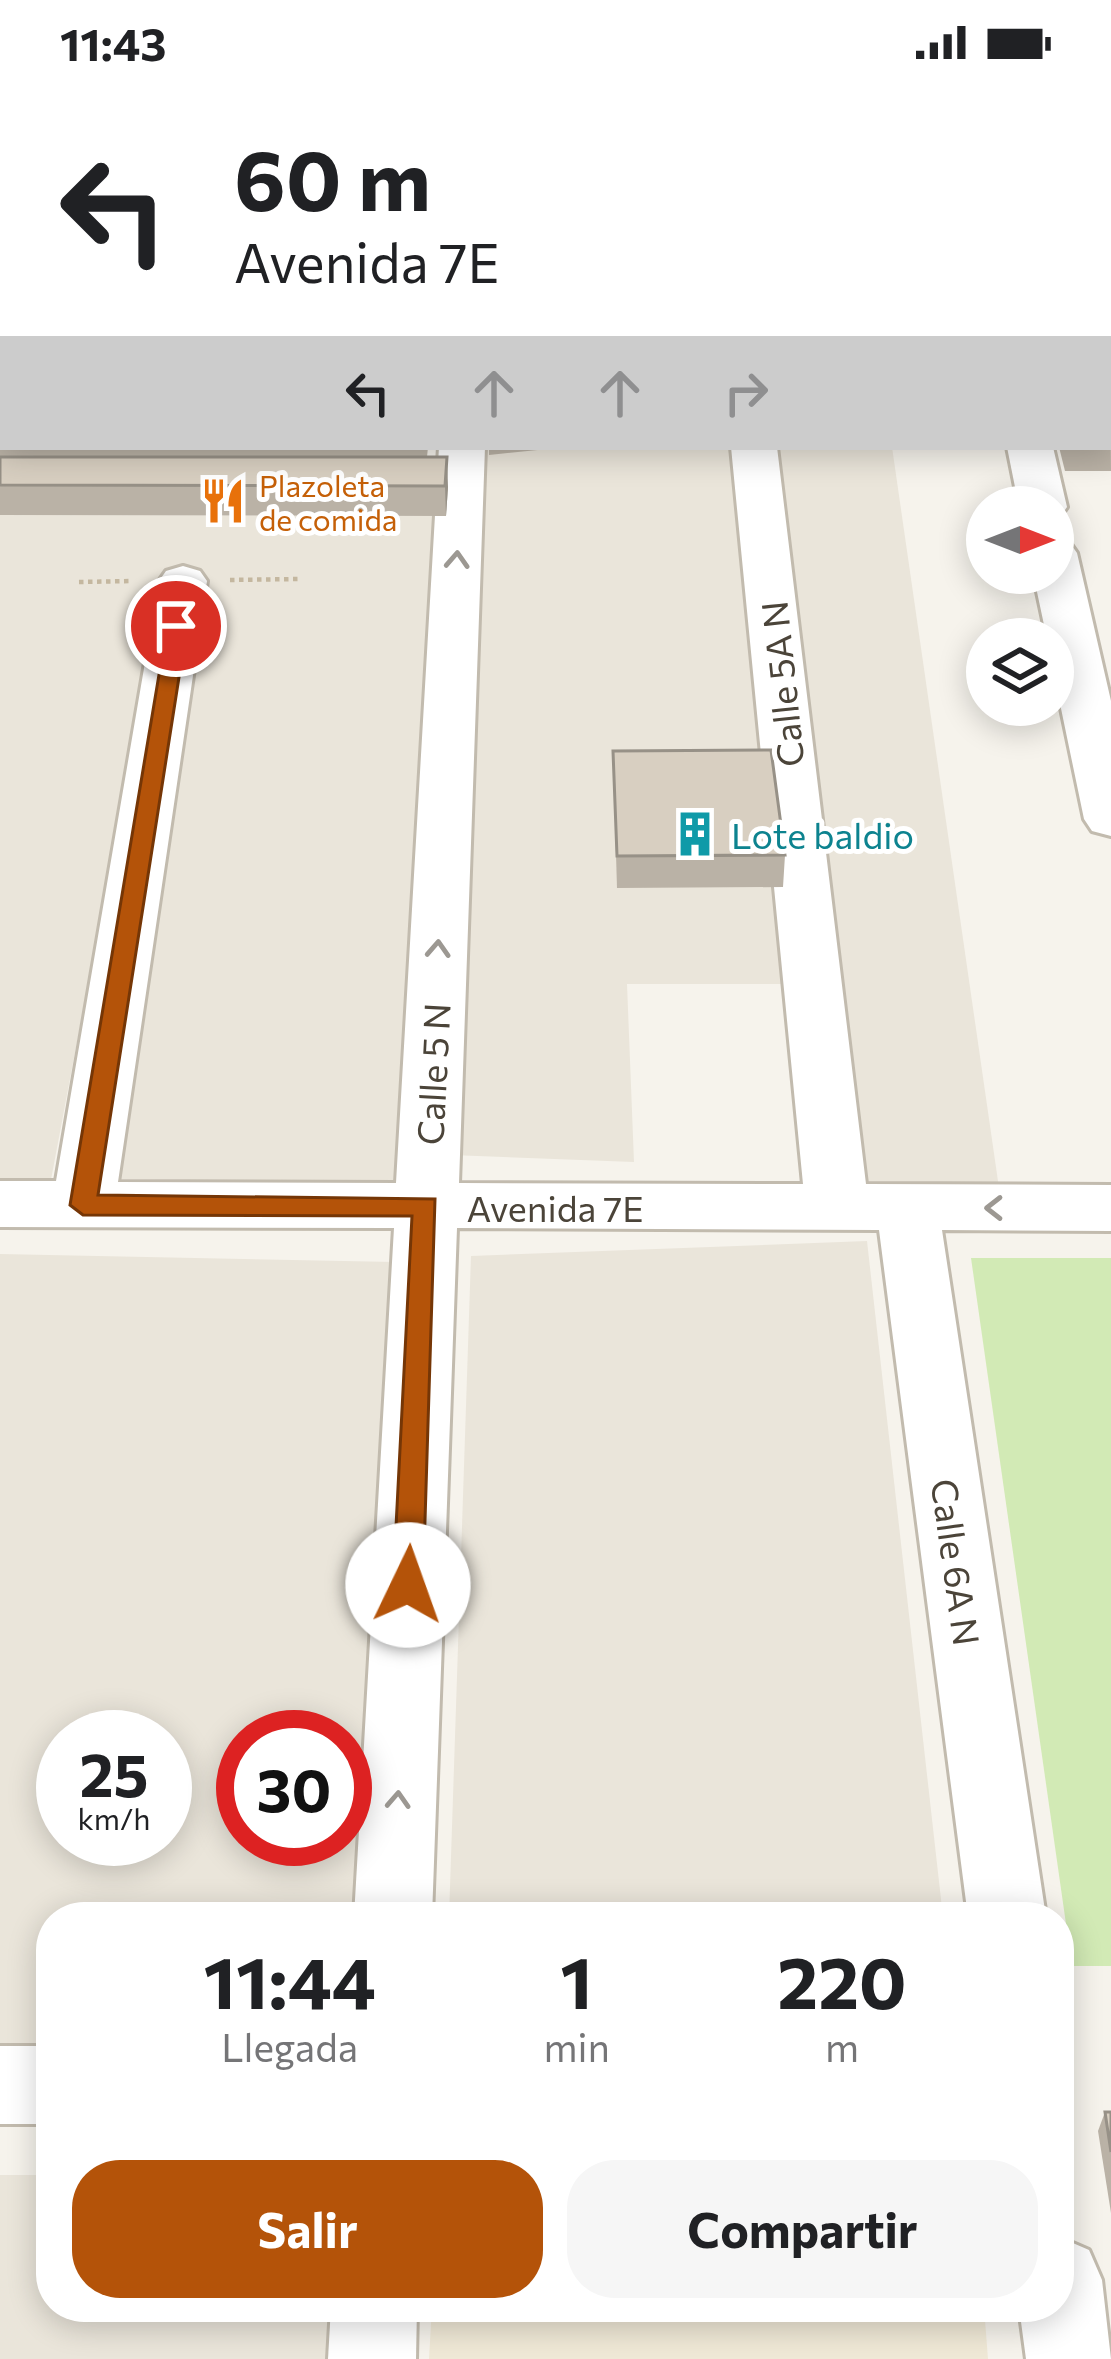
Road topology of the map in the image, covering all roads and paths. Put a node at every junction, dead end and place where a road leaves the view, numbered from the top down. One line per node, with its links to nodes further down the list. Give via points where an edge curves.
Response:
1 (462, 450): 10 (street, Calle 5 N, one-way to 1)
2 (754, 450): 11 (street, Calle 5A N)
3 (1031, 450): 4 (street)
4 (1038, 486)
5 (183, 580): 9 (street)
6 (1062, 594): 7 (street)
7 (1111, 819)
8 (0, 1204): 9 (street, Avenida 7E)
9 (83, 1205): 10 (street, Avenida 7E)
10 (426, 1206): 11 (street, Avenida 7E); 14 (street, Calle 5 N, one-way to 10)
11 (837, 1208): 12 (street, Avenida 7E)
12 (907, 1208): 13 (street, Avenida 7E, one-way to 12); 15 (street, Calle 6A N)
13 (1111, 1208)
14 (394, 1902)
15 (1005, 1902)
16 (0, 2085): 17 (street)
17 (36, 2085)
18 (373, 2322): 20 (street)
19 (1065, 2322): 21 (street)
20 (372, 2359)
21 (1070, 2359)

